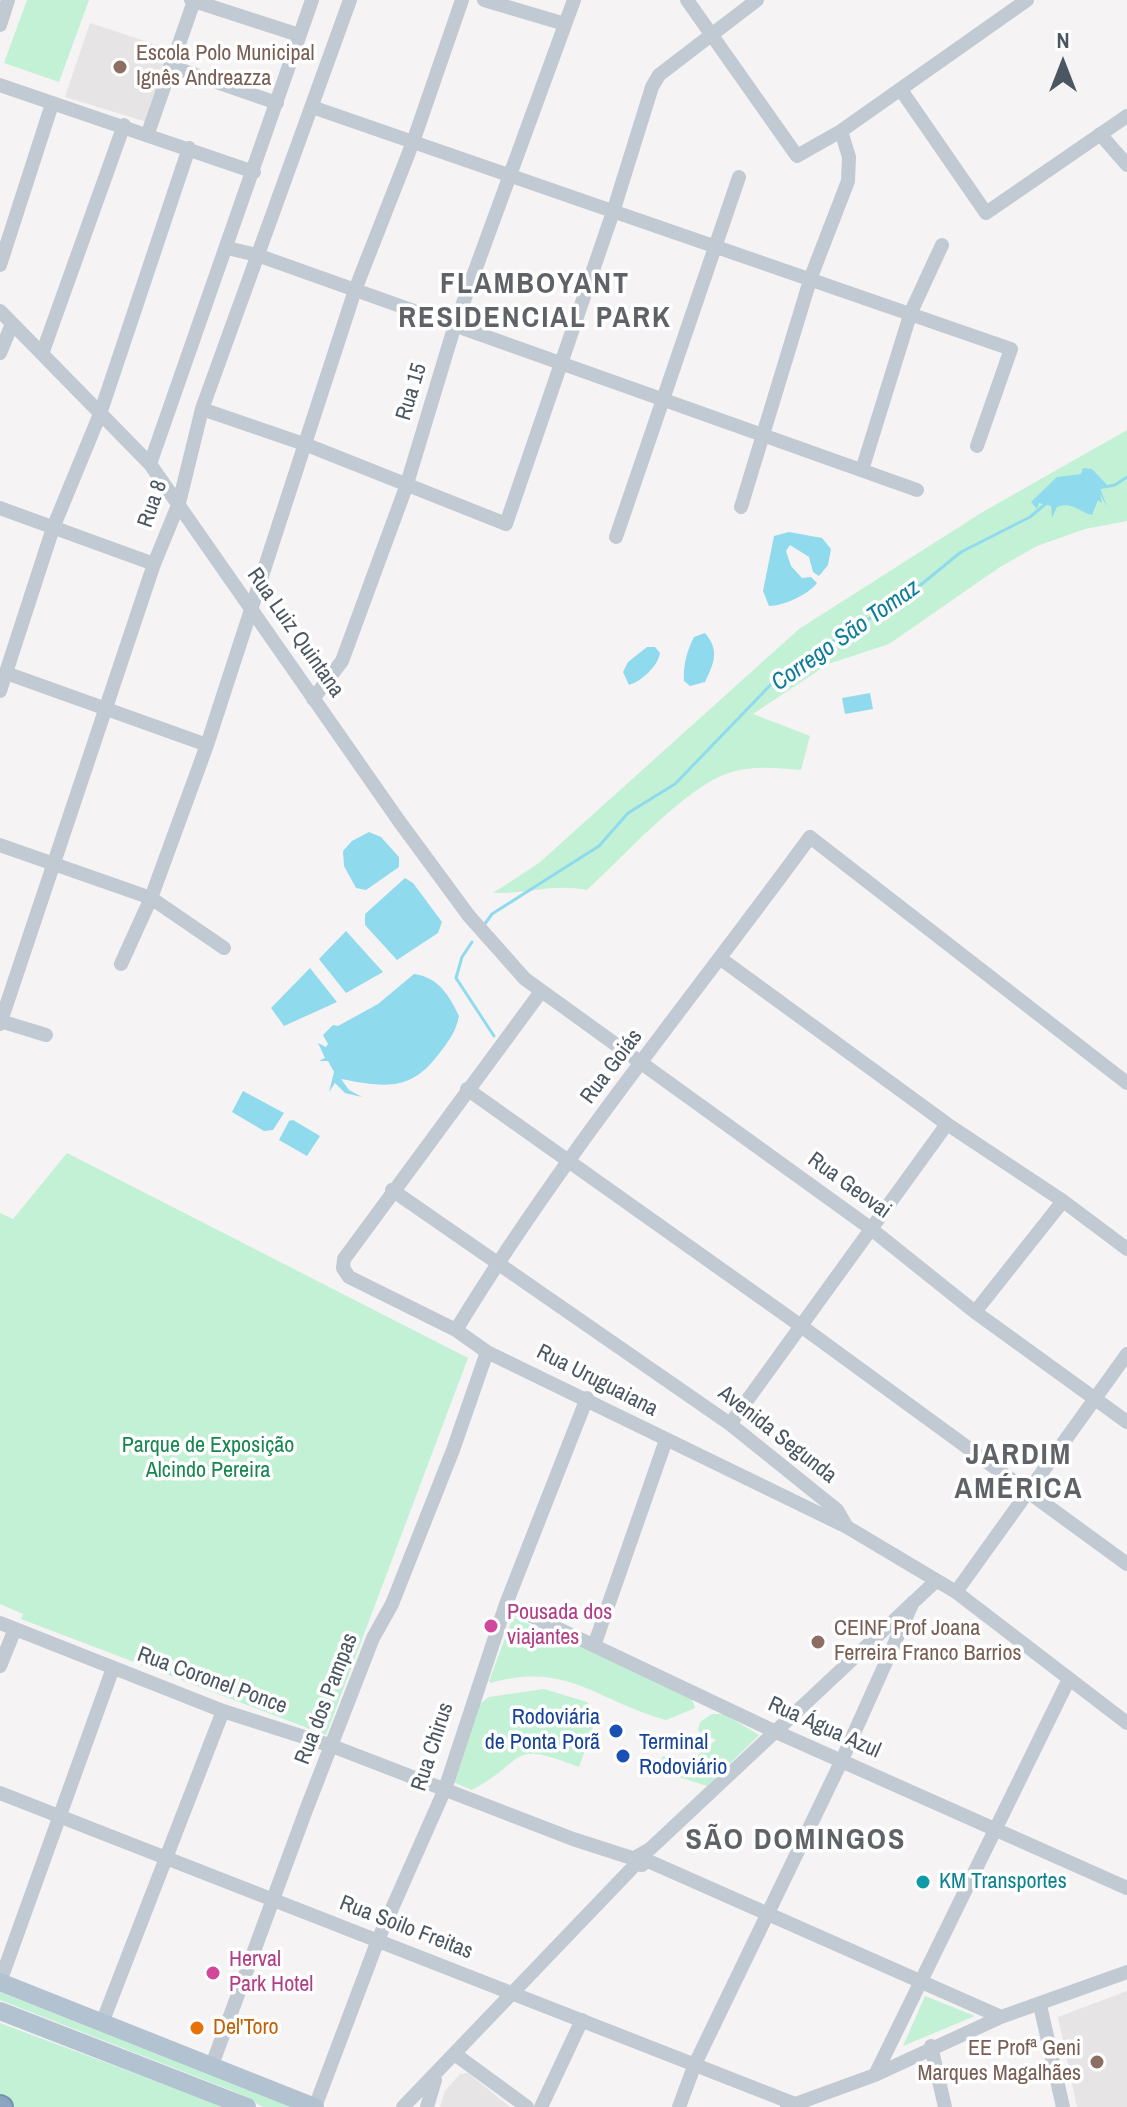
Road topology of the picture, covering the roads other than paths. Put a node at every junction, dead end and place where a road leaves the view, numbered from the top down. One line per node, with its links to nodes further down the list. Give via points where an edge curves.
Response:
1 (8, 0): 12 (street)
2 (312, 0): 14 (street)
3 (350, 0): 20 (street, Rua 8)
4 (462, 0): 26 (street)
5 (484, 0): 11 (street)
6 (574, 0): 11 (street, Rua 15)
7 (687, 0): 13 (street)
8 (757, 0): 13 (street)
9 (1027, 0): 17 (street)
10 (192, 1): 14 (street); 15 (street)
11 (565, 24): 30 (street, Rua 15)
12 (0, 25)
13 (711, 33): 23 (street, via 794,154); 32 (street, via 659,75 652,87)
14 (299, 35): 18 (street)
15 (170, 66): 18 (street); 24 (street)
16 (0, 85): 19 (street)
17 (901, 90): 23 (street); 25 (street, via 986,213)
18 (277, 103): 29 (street)
19 (52, 104): 22 (street); 37 (street)
20 (312, 107): 26 (street); 36 (street, Rua 8)
21 (1127, 116): 25 (street)
22 (124, 125): 24 (street); 45 (street)
23 (841, 131): 38 (street, via 849,157 848,181)
24 (148, 133): 27 (street)
25 (1100, 134): 28 (street)
26 (413, 142): 30 (street); 39 (street)
27 (189, 148): 29 (street); 49 (street)
28 (1127, 165)
29 (254, 172): 35 (street)
30 (513, 174): 32 (street); 43 (street, Rua 15)
31 (739, 177): 33 (street)
32 (614, 209): 33 (street); 46 (street)
33 (713, 245): 38 (street); 47 (street)
34 (942, 245): 41 (street)
35 (227, 248): 36 (street); 53 (street)
36 (257, 255): 39 (street); 48 (street, Rua 8)
37 (0, 265)
38 (811, 277): 41 (street); 50 (street)
39 (355, 290): 43 (street); 51 (street)
40 (0, 311): 42 (street, Rua Luiz Quintana)
41 (911, 312): 52 (street, via 1011,349); 54 (street)
42 (12, 324): 44 (street); 45 (street, Rua Luiz Quintana)
43 (454, 328): 46 (street); 55 (street, Rua 15)
44 (0, 353)
45 (42, 354): 49 (street, Rua Luiz Quintana)
46 (562, 364): 47 (street); 55 (street, via 506,524)
47 (662, 400): 50 (street); 61 (street)
48 (202, 409): 51 (street); 57 (street, Rua 8)
49 (100, 414): 53 (street, Rua Luiz Quintana); 60 (street)
50 (764, 436): 54 (street); 58 (street)
51 (307, 445): 55 (street); 63 (street)
52 (977, 446)
53 (150, 464): 57 (street, Rua Luiz Quintana)
54 (862, 470): 56 (street)
55 (406, 487): 66 (street, Rua 15, via 342,661)
56 (917, 490)
57 (179, 503): 62 (street, Rua 8); 63 (street, Rua Luiz Quintana)
58 (741, 507)
59 (0, 508): 60 (street)
60 (53, 528): 62 (street); 64 (street)
61 (616, 537)
62 (154, 564): 67 (street, Rua 8)
63 (252, 612): 66 (street, Rua Luiz Quintana); 68 (street)
64 (6, 673): 65 (street); 67 (street)
65 (0, 691)
66 (313, 699): 75 (street, Rua Luiz Quintana, via 469,916)
67 (106, 708): 68 (street); 70 (street, Rua 8)
68 (207, 745): 71 (street)
69 (0, 845): 70 (street)
70 (54, 863): 71 (street); 76 (street, Rua 8)
71 (151, 898): 72 (street); 74 (street)
72 (224, 948)
73 (721, 959): 78 (street, Rua Goiás); 79 (street, Rua Goiás, via 810,837); 81 (street)
74 (121, 964)
75 (540, 993): 78 (street, Rua Geovai); 80 (street)
76 (0, 1022): 77 (street)
77 (46, 1035)
78 (643, 1063): 82 (street, Rua Goiás); 85 (street, Rua Geovai)
79 (1127, 1083)
80 (467, 1089): 82 (street); 83 (street)
81 (947, 1124): 84 (street); 85 (street)
82 (570, 1160): 87 (street, Rua Goiás); 89 (street)
83 (392, 1190): 87 (street, Avenida Segunda); 90 (street, Rua Uruguaiana, via 343,1268 349,1277)
84 (1063, 1201): 86 (street); 88 (street)
85 (870, 1228): 88 (street, Rua Geovai); 89 (street)
86 (1127, 1249)
87 (496, 1264): 90 (street, Rua Goiás); 96 (street, Avenida Segunda)
88 (975, 1312): 94 (street, Rua Geovai)
89 (801, 1326): 96 (street); 98 (street)
90 (456, 1330): 91 (street, Rua Uruguaiana)
91 (487, 1352): 93 (street, Rua Uruguaiana); 114 (street, Rua dos Pampas, via 453,1450)
92 (1127, 1354): 94 (street)
93 (587, 1398): 97 (street, Rua Uruguaiana); 104 (street, Rua Chirus)
94 (1095, 1400): 95 (street, Rua Geovai); 98 (street)
95 (1127, 1422)
96 (730, 1424): 99 (street, Avenida Segunda, via 837,1510)
97 (666, 1440): 99 (street, Rua Uruguaiana); 107 (street)
98 (1027, 1494): 100 (street); 102 (street)
99 (847, 1527): 101 (street, Avenida Segunda)
100 (1127, 1564)
101 (936, 1581): 102 (street, Avenida Segunda); 103 (street)
102 (956, 1592): 110 (street, Avenida Segunda)
103 (913, 1602): 113 (street); 115 (street)
104 (506, 1604): 107 (street, Rua Água Azul); 116 (street, Rua Chirus)
105 (0, 1623): 106 (street, Rua Coronel Ponce)
106 (15, 1629): 108 (street); 109 (street, Rua Coronel Ponce)
107 (595, 1643): 113 (street, Rua Água Azul)
108 (0, 1666)
109 (113, 1668): 111 (street, Rua Coronel Ponce); 118 (street)
110 (1068, 1681): 112 (street, Avenida Segunda); 119 (street)
111 (223, 1711): 114 (street, Rua Coronel Ponce); 120 (street)
112 (1127, 1723)
113 (774, 1731): 115 (street, Rua Água Azul); 121 (street)
114 (332, 1746): 116 (street, Rua Coronel Ponce); 123 (street, Rua dos Pampas)
115 (842, 1760): 119 (street, Rua Água Azul); 124 (street)
116 (445, 1789): 121 (street, Rua Coronel Ponce); 125 (street, Rua Chirus)
117 (0, 1793): 118 (street, Rua Soilo Freitas)
118 (62, 1817): 120 (street, Rua Soilo Freitas); 127 (street)
119 (994, 1828): 122 (street, Rua Água Azul); 128 (street)
120 (167, 1858): 123 (street, Rua Soilo Freitas); 134 (street)
121 (640, 1860): 124 (street, Rua Coronel Ponce); 129 (street)
122 (1127, 1888)
123 (274, 1900): 125 (street, Rua Soilo Freitas); 138 (street, Rua dos Pampas)
124 (768, 1915): 128 (street, Rua Coronel Ponce); 137 (street)
125 (378, 1940): 129 (street, Rua Soilo Freitas); 144 (street, Rua Chirus)
126 (1127, 1972): 130 (street)
127 (0, 1982): 134 (main road)
128 (919, 1983): 132 (street, Rua Coronel Ponce); 139 (street)
129 (511, 1992): 133 (street, Rua Soilo Freitas); 136 (street)
130 (1040, 2005): 132 (street); 151 (street)
131 (0, 2011): 143 (main road)
132 (1001, 2017): 135 (street)
133 (582, 2020): 137 (street, Rua Soilo Freitas); 148 (street)
134 (102, 2023): 138 (main road)
135 (931, 2046): 139 (street); 150 (street)
136 (456, 2055): 140 (street); 147 (street)
137 (695, 2064): 142 (street, Rua Soilo Freitas); 149 (street)
138 (212, 2065): 144 (main road)
139 (875, 2075): 141 (street)
140 (436, 2076): 145 (street); 146 (street)
141 (827, 2100): 142 (street)
142 (791, 2106)
143 (247, 2107)
144 (315, 2107)
145 (403, 2107)
146 (427, 2107)
147 (527, 2107)
148 (541, 2107)
149 (679, 2107)
150 (945, 2107)
151 (1063, 2107)

